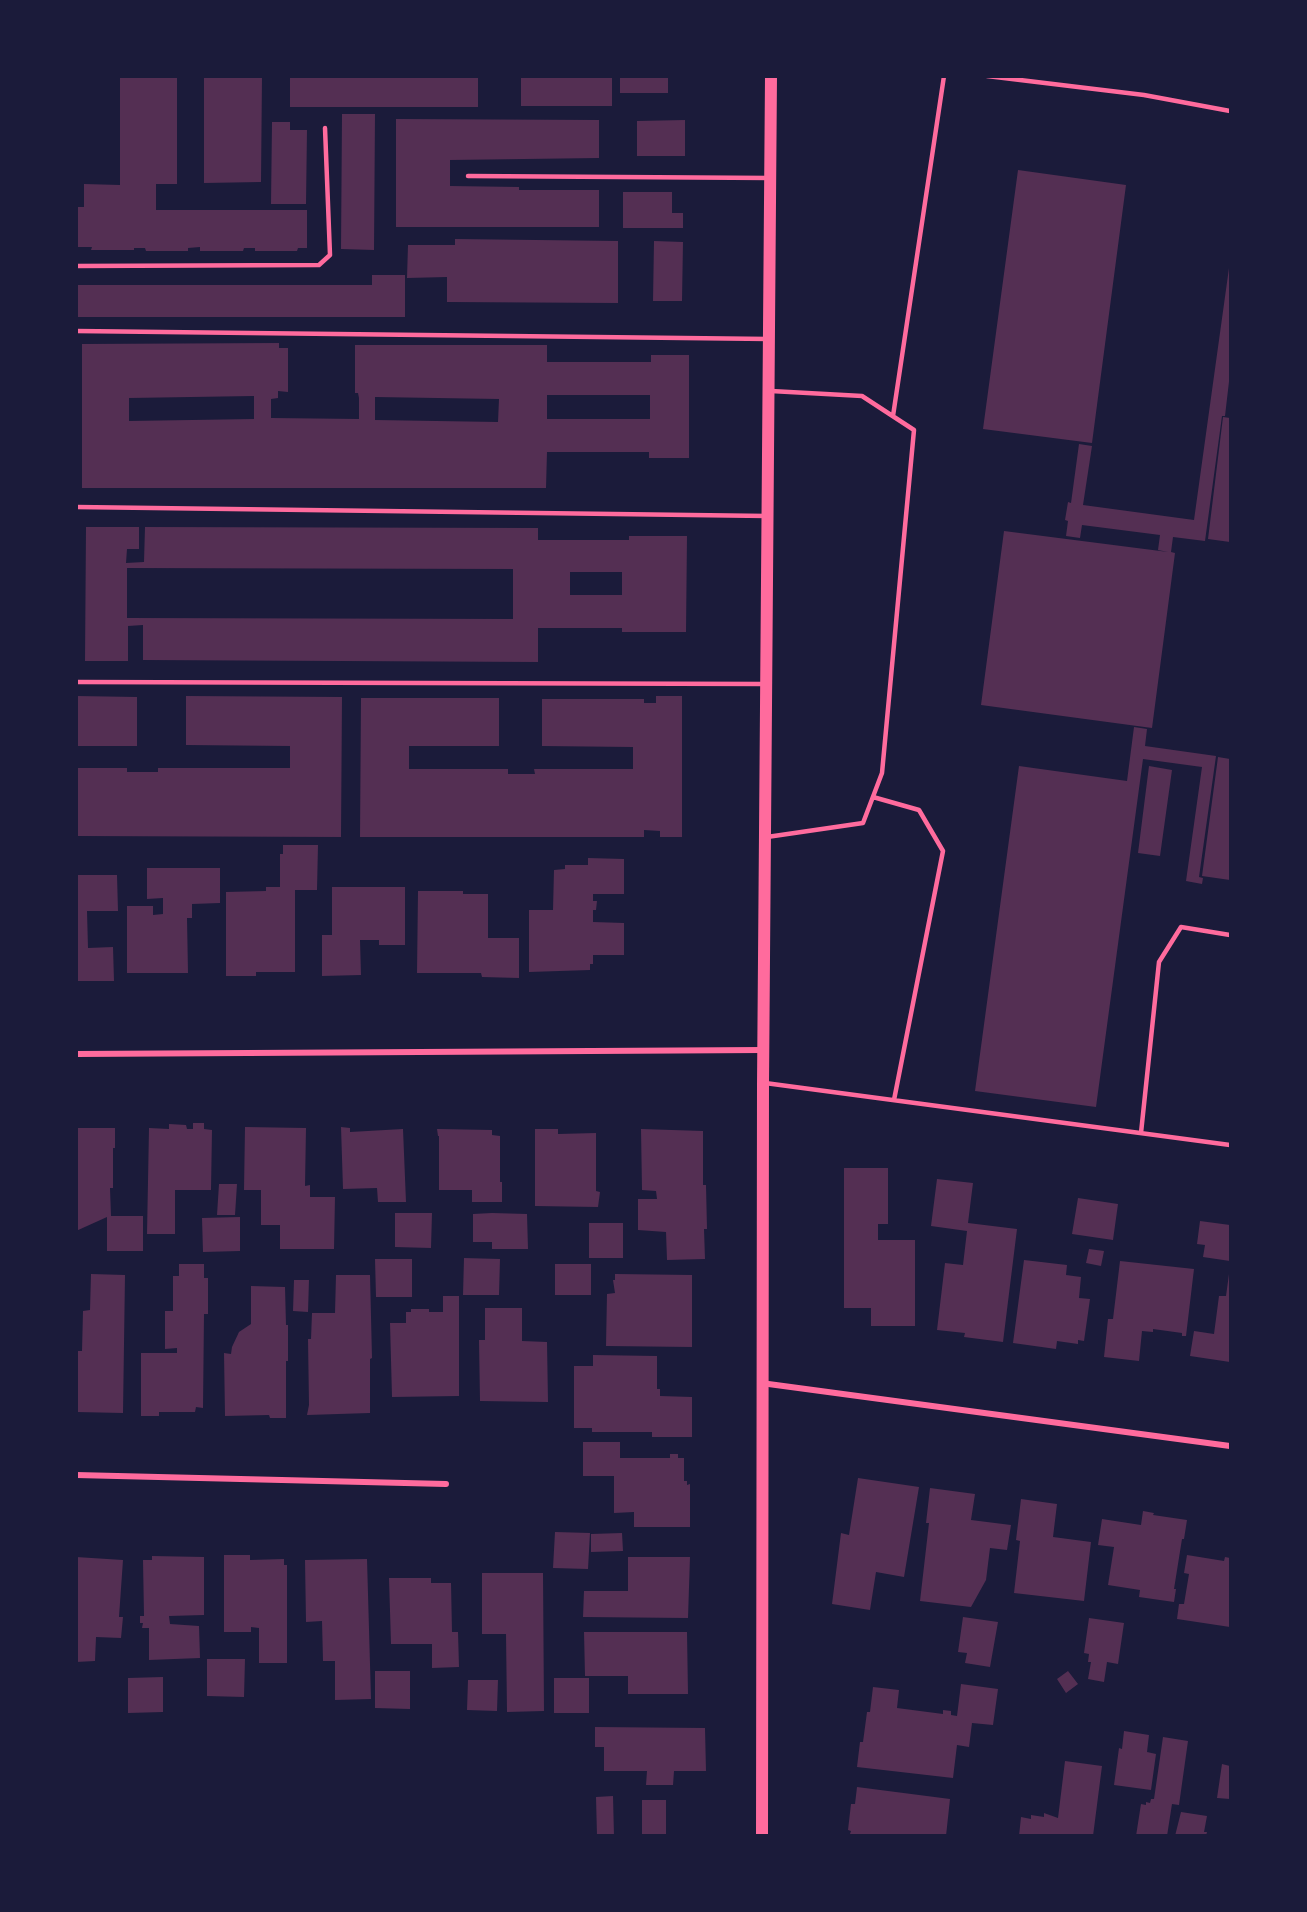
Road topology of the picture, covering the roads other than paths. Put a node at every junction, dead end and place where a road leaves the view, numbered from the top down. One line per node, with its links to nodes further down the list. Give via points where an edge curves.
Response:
1 (771, 76): 9 (main road)
2 (944, 76): 14 (lane)
3 (987, 76): 5 (lane)
4 (1060, 76): 5 (lane)
5 (1059, 84): 6 (lane)
6 (1230, 111)
7 (325, 128): 10 (lane, via 330,255 319,265)
8 (468, 176): 9 (lane)
9 (770, 178): 12 (main road)
10 (76, 266)
11 (76, 331): 12 (lane)
12 (769, 339): 13 (main road)
13 (768, 391): 14 (lane, via 862,396); 16 (main road)
14 (893, 416): 19 (lane, via 914,430 882,773)
15 (76, 507): 16 (lane)
16 (767, 516): 18 (main road)
17 (76, 682): 18 (lane)
18 (766, 684): 20 (main road)
19 (873, 797): 20 (lane, via 863,823); 25 (lane, via 919,810 943,851)
20 (765, 837): 22 (main road)
21 (1230, 935): 26 (lane, via 1181,927 1159,962)
22 (763, 1050): 23 (street); 24 (main road)
23 (76, 1054)
24 (763, 1083): 25 (lane); 28 (main road)
25 (894, 1100): 26 (lane)
26 (1141, 1133): 27 (lane)
27 (1230, 1144)
28 (761, 1383): 29 (street); 32 (main road)
29 (1230, 1446)
30 (76, 1475): 31 (street)
31 (446, 1484)
32 (762, 1836)

